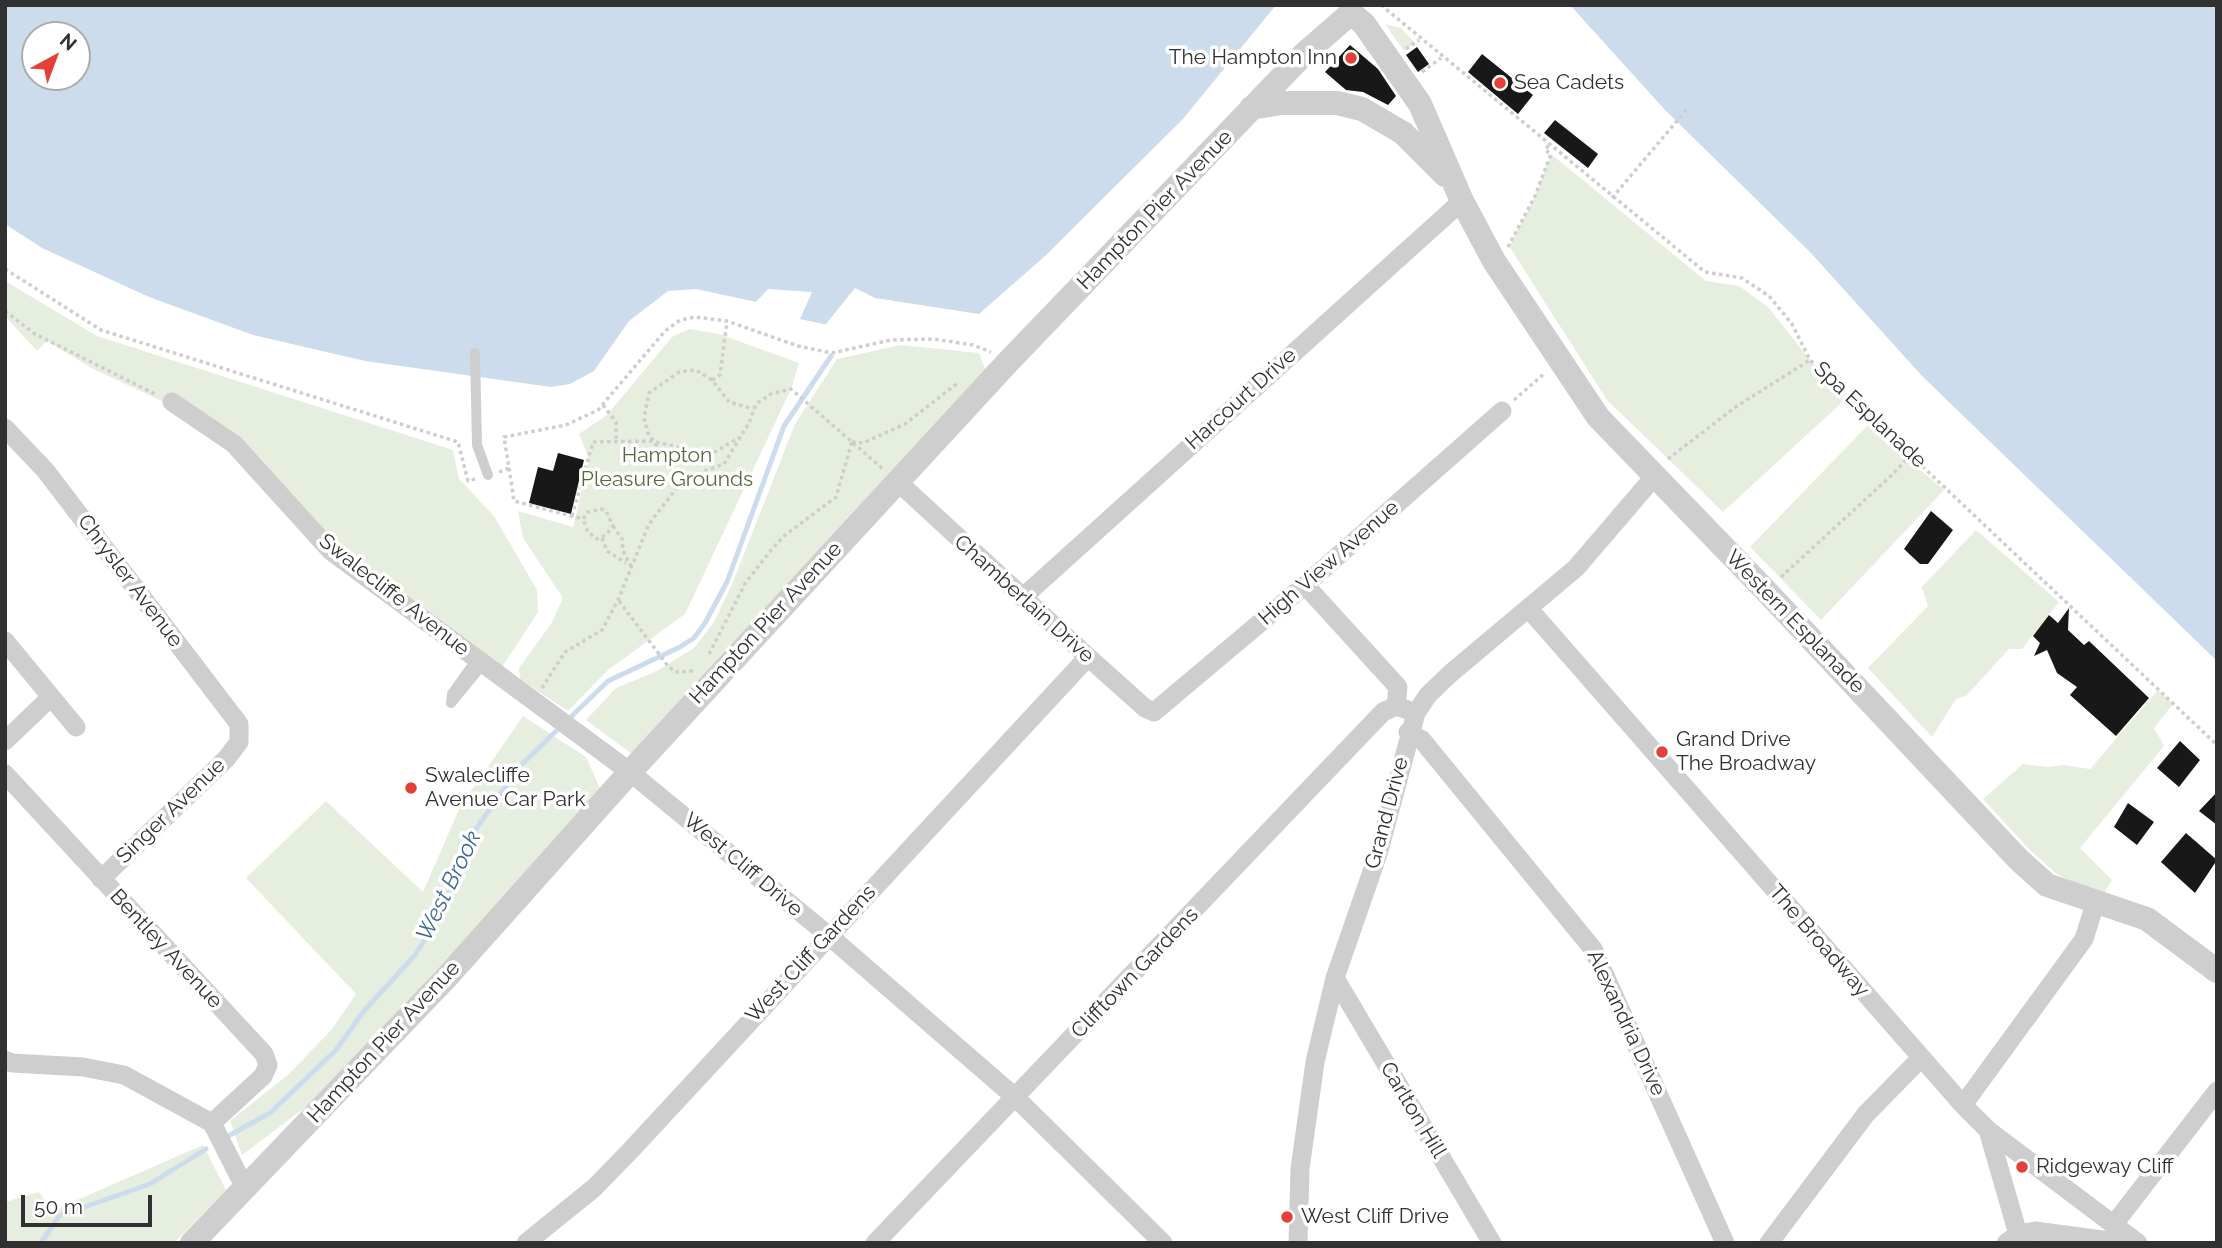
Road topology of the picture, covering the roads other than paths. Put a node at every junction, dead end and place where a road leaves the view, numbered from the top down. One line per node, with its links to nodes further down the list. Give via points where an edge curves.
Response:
1 (1351, 13): 2 (street, Hampton Pier Avenue); 4 (street, Western Esplanade, via 1364,24)
2 (1304, 54): 3 (street); 5 (street, Hampton Pier Avenue)
3 (1301, 102): 5 (street, Western Esplanade); 6 (street, Western Esplanade, via 1362,109)
4 (1420, 104): 6 (street, via 1409,121); 7 (street, Western Esplanade)
5 (1251, 108): 14 (street, Hampton Pier Avenue)
6 (1395, 128): 7 (street, Western Esplanade)
7 (1459, 193): 13 (street, Western Esplanade, via 1494,261 1559,362 1598,417); 16 (street, Harcourt Drive)
8 (475, 353): 12 (lane, via 477,445)
9 (172, 402): 27 (street, Swalecliffe Avenue, via 234,444 331,551)
10 (1502, 411): 15 (street, High View Avenue)
11 (5, 428): 26 (street, Chrysler Avenue, via 45,470 239,724)
12 (488, 475)
13 (1654, 477): 17 (street, Grand Drive, via 1576,568); 30 (street, Western Esplanade, via 2019,860 2047,885)
14 (897, 481): 16 (street, Chamberlain Drive); 27 (street, Hampton Pier Avenue)
15 (1306, 585): 21 (street, via 1398,687); 22 (street, High View Avenue)
16 (1022, 598): 19 (street, Chamberlain Drive)
17 (1529, 609): 23 (street, Grand Drive, via 1428,695); 34 (street, The Broadway)
18 (5, 640): 20 (street)
19 (1087, 657): 22 (street, Chamberlain Drive); 31 (street, West Cliff Gardens)
20 (51, 697): 24 (street); 25 (street)
21 (1396, 706): 23 (street); 37 (street, Clifftown Gardens, via 1383,712)
22 (1154, 712)
23 (1412, 722): 33 (street, Grand Drive, via 1378,854); 50 (street, Alexandria Drive, via 1593,949)
24 (76, 727)
25 (5, 741)
26 (239, 742): 29 (street, Singer Avenue)
27 (630, 772): 31 (street, West Cliff Drive); 41 (street, Hampton Pier Avenue, via 446,978)
28 (5, 774): 29 (street, Bentley Avenue)
29 (102, 879): 39 (street, Bentley Avenue, via 264,1054 268,1065 263,1076)
30 (2095, 904): 32 (street, Western Esplanade, via 2147,919); 38 (street, via 2084,939)
31 (828, 935): 37 (street, West Cliff Drive); 45 (street, West Cliff Gardens, via 630,1152)
32 (2217, 971)
33 (1335, 978): 48 (street, Grand Drive, via 1315,1062 1300,1169); 49 (street, Carlton Hill)
34 (1921, 1058): 38 (street, The Broadway); 51 (street, via 1866,1114)
35 (7, 1063): 39 (street, via 83,1067 124,1075)
36 (2217, 1091): 42 (street)
37 (1016, 1098): 46 (street, Clifftown Gardens); 47 (street, West Cliff Drive)
38 (1962, 1105): 40 (street, The Broadway)
39 (212, 1123): 41 (street)
40 (1988, 1130): 42 (street, The Broadway); 43 (street)
41 (245, 1188): 44 (street, Hampton Pier Avenue)
42 (2126, 1233): 43 (street, via 2117,1241 2035,1231)
43 (2012, 1238)
44 (192, 1243)
45 (526, 1243)
46 (875, 1243)
47 (1163, 1243)
48 (1298, 1243)
49 (1492, 1243)
50 (1725, 1243)
51 (1769, 1243)

